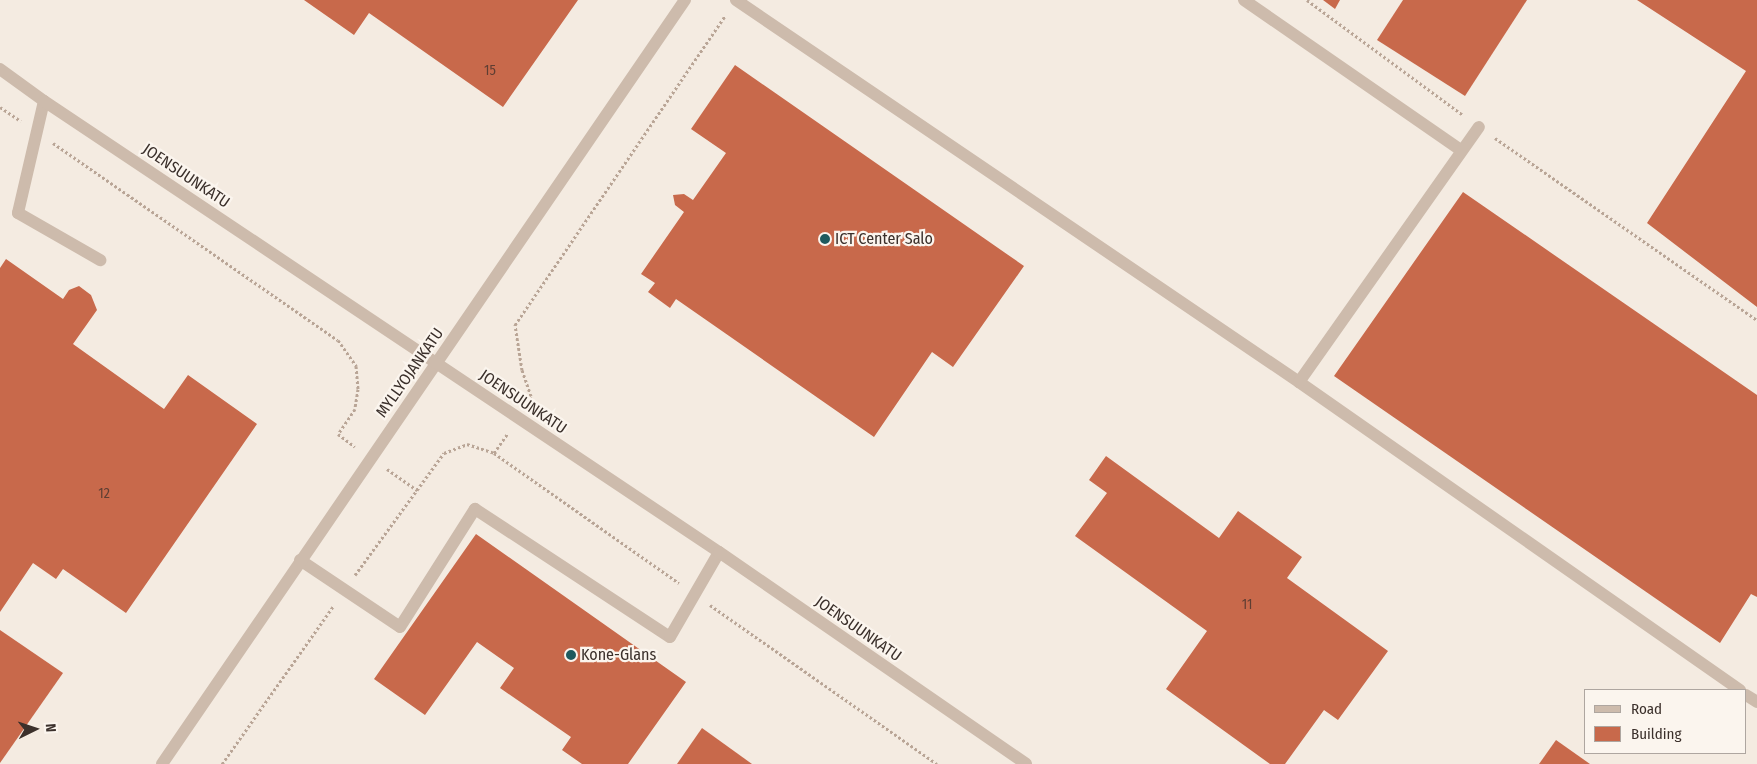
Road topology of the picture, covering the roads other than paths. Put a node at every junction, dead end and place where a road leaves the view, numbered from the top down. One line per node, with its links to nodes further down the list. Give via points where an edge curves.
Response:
1 (685, 0): 9 (street, MYLLYOJANKATU)
2 (736, 0): 10 (street)
3 (1244, 0): 7 (street)
4 (0, 69): 5 (street, JOENSUUNKATU)
5 (44, 101): 8 (street, via 18,213); 9 (street, JOENSUUNKATU)
6 (1479, 127): 7 (street)
7 (1462, 150): 10 (street)
8 (100, 260)
9 (436, 363): 11 (street, JOENSUUNKATU); 12 (street, MYLLYOJANKATU)
10 (1299, 382): 13 (street)
11 (719, 552): 12 (street, via 670,637 475,510 400,627); 14 (street, JOENSUUNKATU)
12 (300, 560): 15 (street, MYLLYOJANKATU)
13 (1739, 689)
14 (1023, 763)
15 (162, 764)

